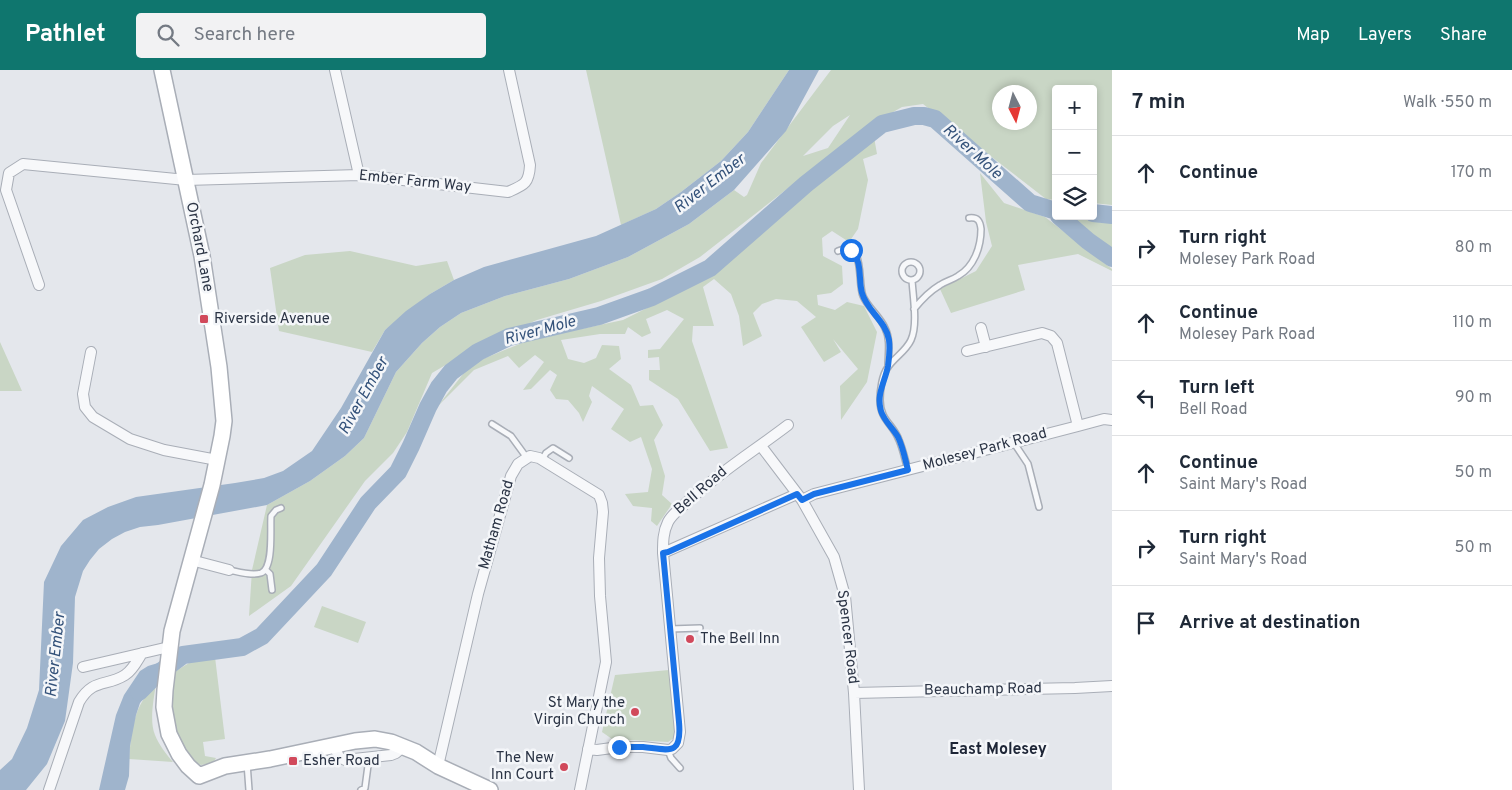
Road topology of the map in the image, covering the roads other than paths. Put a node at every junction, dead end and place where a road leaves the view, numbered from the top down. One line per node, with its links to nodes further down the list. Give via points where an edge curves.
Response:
1 (162, 70): 5 (main road, Orchard Lane)
2 (335, 70): 4 (street)
3 (509, 70): 4 (street, Ember Farm Way, via 530,165 530,174 524,185 508,192)
4 (358, 175): 5 (street, Ember Farm Way)
5 (186, 180): 9 (street, Ember Farm Way, via 23,164 9,173 6,190); 24 (main road, Orchard Lane, via 202,256 219,367 224,421)
6 (969, 218): 10 (lane, via 977,218 980,226 978,249 972,262 966,271 930,291)
7 (838, 251): 15 (lane, via 844,248 856,255 862,294 886,328)
8 (912, 280): 10 (lane)
9 (39, 285)
10 (914, 309): 15 (lane, via 912,339)
11 (981, 328): 12 (street)
12 (986, 347): 14 (street); 19 (street, via 1042,333 1051,336 1057,343)
13 (91, 352): 24 (street, via 83,394 85,407 93,417 130,439 164,450)
14 (967, 352)
15 (888, 367): 26 (lane, via 882,384 881,411 899,440)
16 (1112, 420): 19 (street, Molesey Park Road)
17 (492, 424): 22 (lane, via 511,436)
18 (788, 426): 21 (street, Bell Road)
19 (1078, 426): 20 (street, Molesey Park Road)
20 (1014, 442): 26 (street, Molesey Park Road); 28 (lane, via 1028,464)
21 (761, 446): 27 (street, Spencer Road); 30 (street, Bell Road, via 735,462 672,516 665,530)
22 (527, 458): 25 (street); 48 (street, Matham Road, via 518,464 511,476 478,594)
23 (569, 458): 25 (lane, via 553,448)
24 (217, 460): 31 (main road, Orchard Lane)
25 (542, 460): 44 (street, via 599,495 602,503 599,558 606,662)
26 (908, 470): 27 (street, Molesey Park Road)
27 (799, 497): 30 (street, Molesey Park Road); 41 (street, Spencer Road, via 834,557 845,596)
28 (1039, 507)
29 (281, 508): 33 (lane, via 271,516)
30 (663, 553): 36 (street, Bell Road)
31 (191, 560): 32 (street); 37 (main road)
32 (230, 570): 33 (lane, via 252,574)
33 (266, 570): 34 (lane, via 270,574)
34 (272, 590)
35 (700, 628): 36 (lane)
36 (670, 629): 45 (street, Bell Road, via 680,736 676,746)
37 (169, 651): 38 (street); 50 (main road, via 164,707 169,734)
38 (142, 653): 39 (street); 51 (street, via 126,674 90,688 84,694)
39 (82, 667)
40 (1112, 686): 41 (street, Beauchamp Road)
41 (854, 693): 56 (street, Spencer Road)
42 (334, 745): 43 (main road, via 375,740); 46 (street, via 339,757 345,760); 47 (main road)
43 (403, 746): 46 (street, via 391,755); 48 (main road)
44 (588, 749): 45 (street, via 643,747); 55 (street)
45 (668, 750): 49 (lane)
46 (369, 758): 53 (lane, via 365,788)
47 (247, 763): 50 (main road, via 225,766); 52 (lane)
48 (438, 766): 54 (main road)
49 (680, 768)
50 (196, 783)
51 (48, 790)
52 (249, 790)
53 (361, 790)
54 (490, 790)
55 (580, 790)
56 (859, 790)

